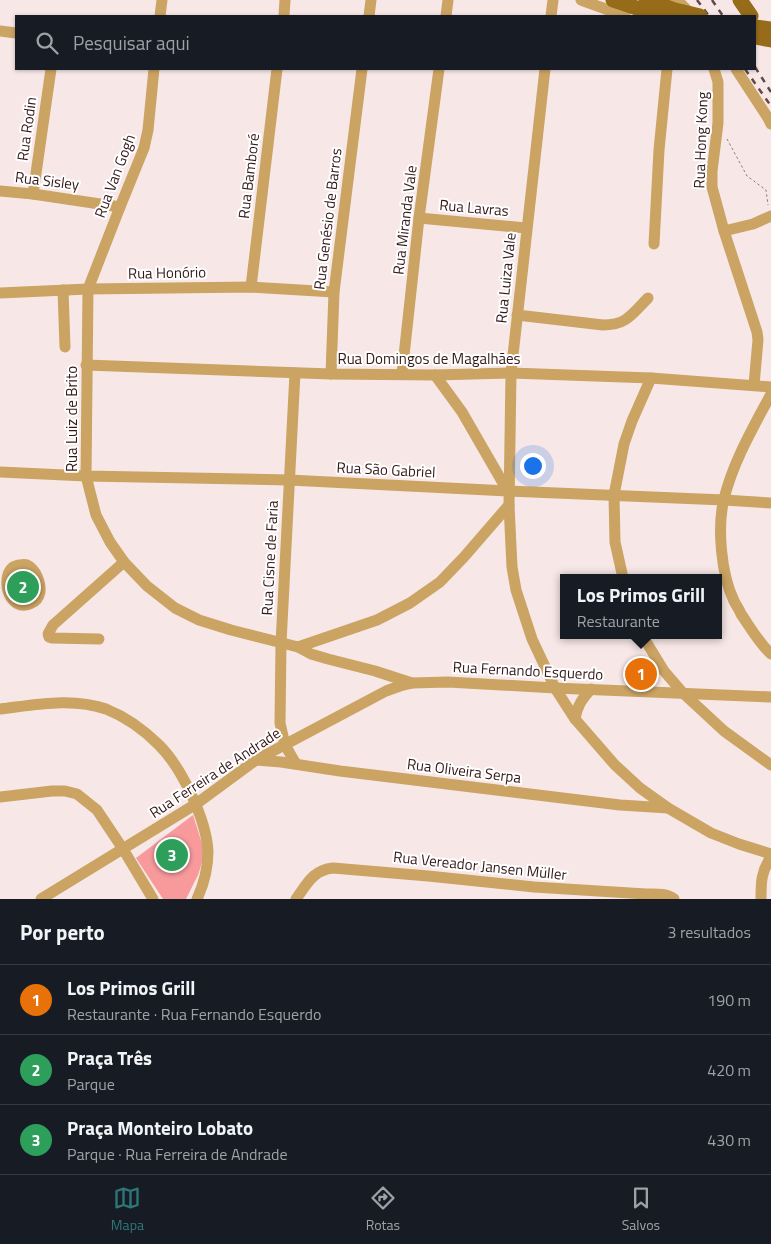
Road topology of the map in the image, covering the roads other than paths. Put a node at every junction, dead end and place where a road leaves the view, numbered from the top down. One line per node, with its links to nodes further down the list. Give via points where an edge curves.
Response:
1 (162, 0): 12 (street)
2 (286, 0): 13 (street)
3 (371, 0): 14 (street)
4 (448, 0): 15 (street)
5 (553, 0): 16 (street)
6 (581, 0): 17 (street)
7 (613, 0): 19 (main road, bridge)
8 (646, 0): 20 (main road, bridge)
9 (657, 0): 18 (street, via 659,7)
10 (673, 0): 20 (street)
11 (740, 0): 21 (main road)
12 (160, 15)
13 (284, 15)
14 (369, 15)
15 (446, 15)
16 (551, 15)
17 (622, 15)
18 (655, 15)
19 (657, 15)
20 (694, 15)
21 (750, 15)
22 (756, 22): 26 (main road)
23 (756, 28): 26 (main road, bridge)
24 (0, 31): 25 (street)
25 (15, 33)
26 (768, 38)
27 (51, 70): 38 (street, Rua Rodin)
28 (154, 70): 39 (street, Rua Van Gogh, via 144,148)
29 (277, 70): 45 (street, Rua Bamboré)
30 (362, 70): 48 (street, Rua Genésio de Barros)
31 (439, 70): 41 (street, Rua Miranda Vale)
32 (545, 70): 42 (street, Rua Luiza Vale)
33 (667, 70): 44 (street)
34 (714, 70): 43 (street, Rua Hong Kong, via 718,82 718,123 712,187)
35 (737, 70): 36 (street)
36 (771, 124)
37 (0, 191): 38 (street, Rua Sisley)
38 (33, 194): 39 (street, Rua Sisley)
39 (120, 206): 46 (street, Rua Van Gogh)
40 (771, 216): 43 (street)
41 (419, 218): 42 (street, Rua Lavras); 57 (street, Rua Miranda Vale)
42 (526, 228): 51 (street, Rua Luiza Vale)
43 (724, 231): 60 (street, Rua Hong Kong, via 757,332)
44 (654, 244)
45 (251, 287): 46 (street, Rua Honório); 48 (street, Rua Honório)
46 (88, 289): 47 (street, Rua Honório); 53 (street, Rua Luiz de Brito)
47 (63, 290): 49 (street, Rua Honório); 52 (street)
48 (334, 292): 56 (street, Rua Genésio de Barros)
49 (0, 293)
50 (648, 298): 51 (street, via 630,317 614,325)
51 (517, 315): 55 (street, Rua Luiza Vale)
52 (64, 348)
53 (86, 365): 54 (street, Rua Domingos de Magalhães); 64 (street, Rua Luiz de Brito)
54 (295, 373): 56 (street, Rua Domingos de Magalhães); 65 (street, Rua Cisne de Faria)
55 (511, 373): 58 (street, Rua Domingos de Magalhães); 59 (street, Rua Domingos de Magalhães); 66 (street, Rua Luiza Vale)
56 (330, 374): 57 (street, Rua Domingos de Magalhães)
57 (402, 374): 58 (street, Rua Domingos de Magalhães)
58 (435, 375): 66 (street, via 462,412)
59 (651, 378): 60 (street, Rua Domingos de Magalhães); 67 (street, via 624,444)
60 (754, 385): 61 (street, Rua Domingos de Magalhães)
61 (771, 387)
62 (771, 394): 68 (street, via 738,458)
63 (0, 472): 64 (street, Rua São Gabriel)
64 (86, 476): 65 (street, Rua São Gabriel); 71 (street, Rua Luiz de Brito, via 96,515)
65 (289, 480): 66 (street, Rua São Gabriel); 75 (street, Rua Cisne de Faria)
66 (508, 491): 67 (street, Rua São Gabriel); 70 (street, Rua Luiza Vale)
67 (614, 495): 68 (street, Rua São Gabriel); 72 (street, via 615,542)
68 (724, 500): 69 (street, Rua São Gabriel); 77 (street, via 721,552 728,584 733,600)
69 (771, 503)
70 (509, 505): 76 (street, via 440,582 410,603 377,620); 80 (street, Rua Luiza Vale, via 516,590 532,638)
71 (124, 562): 73 (street, via 53,625 48,634 52,638); 75 (street, Rua Luiz de Brito, via 146,586 175,608 199,620)
72 (622, 574)
73 (99, 639)
74 (644, 639): 82 (street, via 664,671)
75 (281, 643): 76 (street, Rua Luiz de Brito); 87 (street, Rua Cisne de Faria, via 280,723)
76 (298, 647): 78 (street, Rua Fernando Esquerdo, via 311,654)
77 (771, 654)
78 (375, 671): 79 (street, Rua Fernando Esquerdo); 83 (street, via 381,680)
79 (412, 683): 80 (street, Rua Fernando Esquerdo); 83 (street, Rua Ferreira de Andrade)
80 (555, 688): 81 (street, Rua Fernando Esquerdo); 86 (street, Rua Luiza Vale)
81 (591, 689): 82 (street, Rua Fernando Esquerdo); 86 (street, via 581,700)
82 (683, 693): 84 (street, Rua Fernando Esquerdo); 91 (street, via 724,731)
83 (380, 694): 87 (street, Rua Ferreira de Andrade)
84 (771, 697)
85 (0, 709): 93 (street, via 80,704 123,717 160,746 177,768)
86 (575, 718): 94 (street, Rua Luiza Vale, via 615,765)
87 (285, 745): 88 (street, Rua Ferreira de Andrade); 89 (street); 90 (street)
88 (256, 760): 89 (street, Rua Oliveira Serpa); 93 (street, Rua Ferreira de Andrade)
89 (281, 762): 90 (street, Rua Oliveira Serpa)
90 (296, 764): 94 (street, Rua Oliveira Serpa, via 601,803)
91 (771, 765)
92 (0, 797): 95 (street, via 65,790 77,794 97,810)
93 (196, 804): 95 (street, Rua Ferreira de Andrade); 100 (street, via 208,851 207,870)
94 (668, 808): 96 (street, Rua Luiza Vale, via 711,833)
95 (123, 849): 98 (street, Rua Ferreira de Andrade); 99 (street)
96 (771, 856): 103 (street, via 761,878)
97 (644, 897): 101 (street, Rua Vereador Jansen Müller, via 333,868 316,873); 102 (street, Rua Vereador Jansen Müller, via 662,894)
98 (41, 899)
99 (153, 899)
100 (196, 899)
101 (296, 899)
102 (674, 899)
103 (761, 899)

